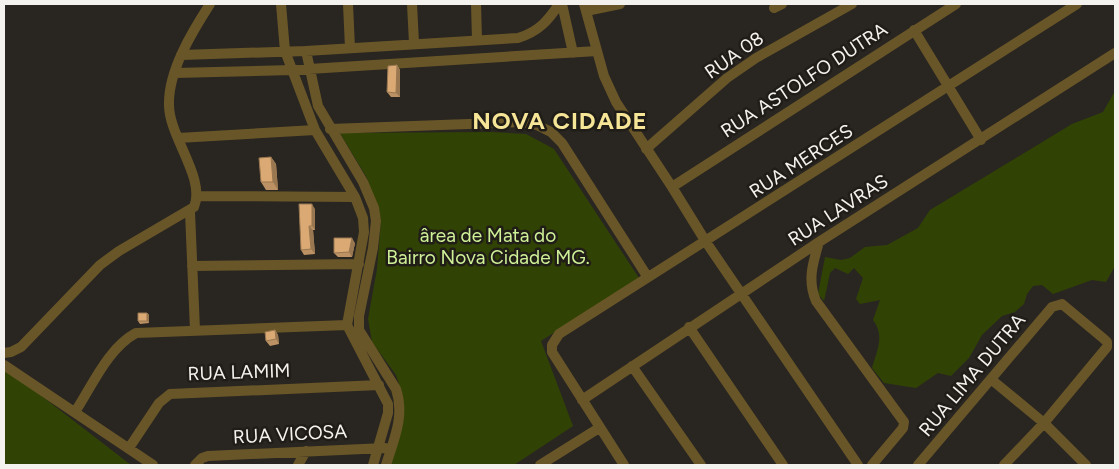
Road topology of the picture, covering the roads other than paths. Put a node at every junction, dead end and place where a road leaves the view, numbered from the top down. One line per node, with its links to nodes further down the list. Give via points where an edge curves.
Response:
1 (210, 4): 21 (street)
2 (281, 4): 16 (street)
3 (348, 4): 15 (street)
4 (412, 4): 14 (street)
5 (476, 4): 13 (street)
6 (561, 4): 13 (street, via 531,34 518,38); 19 (street)
7 (620, 4): 11 (street)
8 (852, 4): 30 (street, RUA 08, via 741,68)
9 (956, 4): 12 (street, RUA ASTOLFO DUTRA)
10 (1077, 4): 25 (street, RUA MERCES)
11 (585, 8): 18 (street)
12 (914, 30): 25 (street); 31 (street, RUA ASTOLFO DUTRA)
13 (477, 39): 14 (street)
14 (414, 43): 15 (street)
15 (350, 48): 17 (street)
16 (285, 51): 17 (street); 21 (street); 23 (street)
17 (306, 51): 22 (street)
18 (597, 51): 19 (street); 30 (street, via 616,102)
19 (573, 53): 22 (street)
20 (1115, 53): 29 (street, RUA LAVRAS)
21 (181, 55): 24 (street)
22 (308, 68): 23 (street); 26 (street, via 318,106)
23 (293, 70): 24 (street); 27 (street)
24 (176, 73): 28 (street, via 169,105)
25 (949, 87): 29 (street); 35 (street, RUA MERCES)
26 (330, 129): 39 (street, via 521,122 537,125 562,143); 53 (street, via 363,182 374,208 373,248 359,330 396,389 399,424)
27 (315, 130): 28 (street); 33 (street)
28 (178, 138): 32 (street)
29 (981, 140): 36 (street, RUA LAVRAS)
30 (646, 149): 31 (street)
31 (672, 187): 35 (street)
32 (197, 196): 33 (street); 34 (street)
33 (355, 197): 37 (street, via 364,218)
34 (190, 212): 38 (street); 44 (street, via 100,265 20,347)
35 (706, 242): 39 (street, RUA MERCES); 40 (street)
36 (818, 242): 40 (street, RUA LAVRAS); 67 (street, via 810,278 816,301 904,422 903,428)
37 (359, 264): 38 (street); 41 (street)
38 (192, 266): 43 (street)
39 (647, 276): 49 (street, RUA MERCES, via 559,334 552,345 552,352)
40 (742, 294): 42 (street, RUA LAVRAS); 66 (street)
41 (348, 325): 43 (street); 48 (street)
42 (689, 327): 46 (street, RUA LAVRAS); 65 (street)
43 (195, 330): 50 (street, via 148,331 125,339)
44 (4, 353)
45 (4, 365): 50 (street)
46 (632, 366): 49 (street, RUA LAVRAS); 64 (street)
47 (992, 380): 51 (street); 51 (street, RUA LIMA DUTRA, via 1052,307 1062,304 1104,339 1107,347); 68 (street, RUA LIMA DUTRA)
48 (379, 385): 54 (street, RUA LAMIM, via 170,394 159,403); 55 (street, via 388,404)
49 (582, 400): 52 (street)
50 (75, 412): 54 (street)
51 (1044, 423): 69 (street); 70 (street)
52 (599, 428): 62 (street); 63 (street)
53 (392, 447): 55 (street, RUA VICOSA); 61 (street)
54 (129, 448): 57 (street)
55 (379, 448): 56 (street, RUA VICOSA); 60 (street)
56 (306, 451): 58 (street, RUA VICOSA, via 208,456); 59 (street)
57 (154, 465)
58 (195, 465)
59 (298, 465)
60 (373, 465)
61 (386, 465)
62 (540, 465)
63 (624, 465)
64 (701, 465)
65 (783, 465)
66 (858, 465)
67 (872, 465)
68 (918, 465)
69 (1004, 465)
70 (1086, 465)

